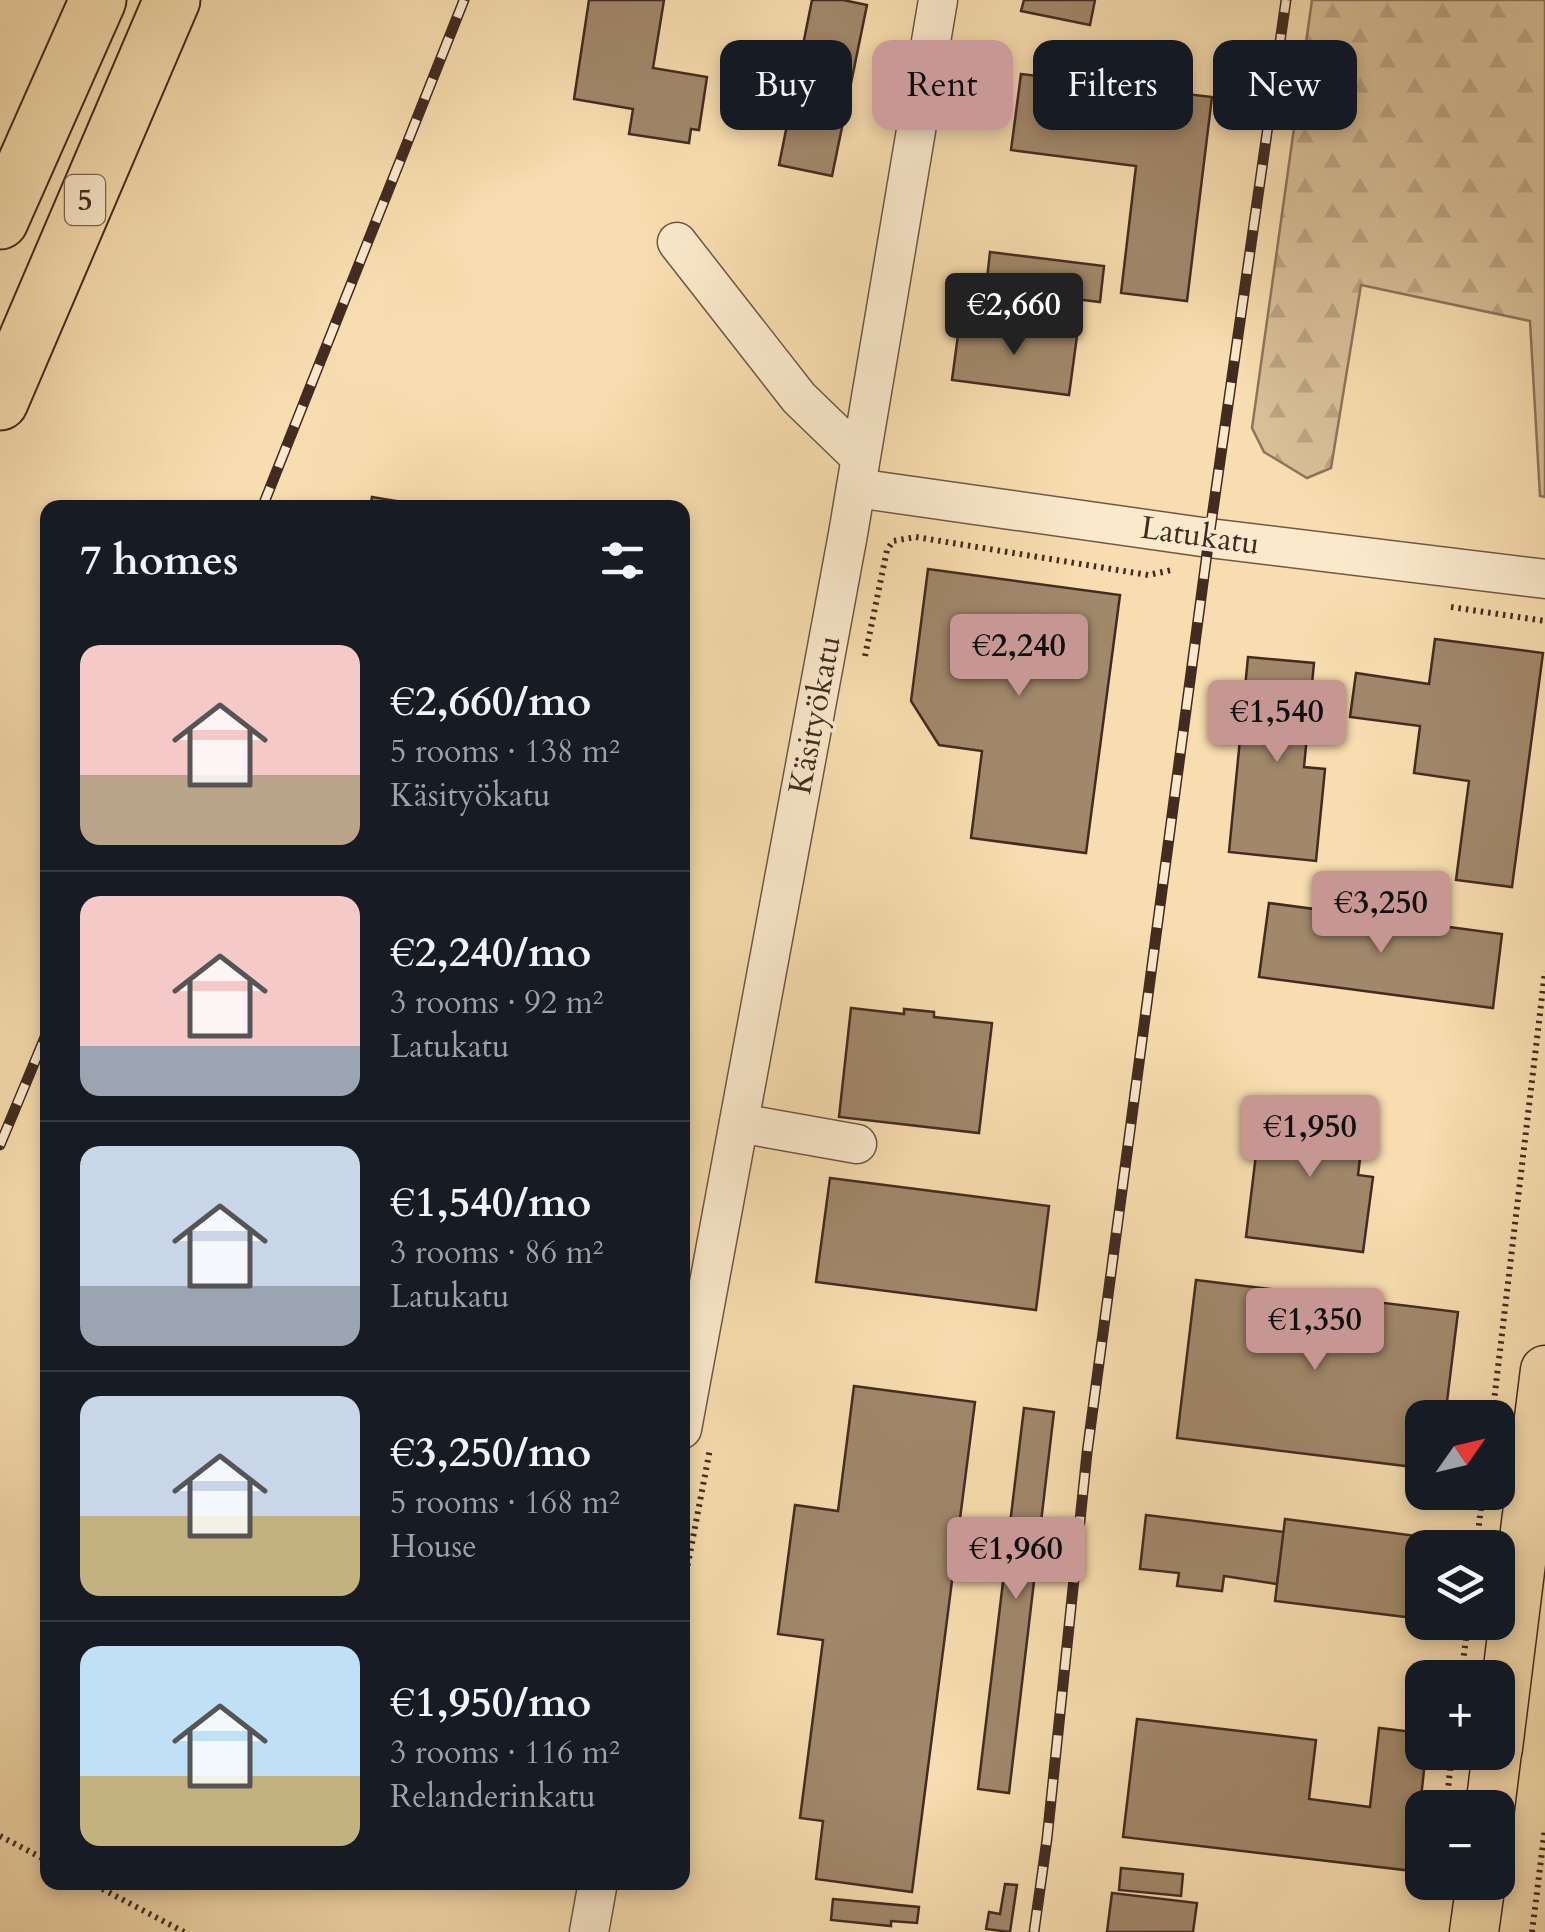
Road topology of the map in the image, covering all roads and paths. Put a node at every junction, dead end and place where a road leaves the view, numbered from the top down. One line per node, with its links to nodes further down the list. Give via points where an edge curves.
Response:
1 (98, 0): 4 (highway, 5)
2 (172, 0): 6 (highway, 5)
3 (938, 0): 7 (street, Käsityökatu)
4 (0, 222)
5 (677, 242): 7 (street)
6 (0, 402)
7 (858, 472): 9 (street, Latukatu, via 1209,538); 14 (street, Käsityökatu)
8 (1187, 567): 12 (path, via 1148,575 916,537 893,541)
9 (1545, 579)
10 (1450, 606): 11 (path)
11 (1545, 621)
12 (864, 662)
13 (1545, 971): 17 (path)
14 (739, 1123): 15 (street); 18 (street, Käsityökatu)
15 (857, 1144)
16 (1545, 1370): 20 (main road)
17 (1494, 1400)
18 (696, 1438): 19 (path)
19 (690, 1505)
20 (1508, 1660)
21 (1545, 1828): 30 (path)
22 (0, 1836): 23 (path)
23 (40, 1857)
24 (104, 1890): 27 (path)
25 (597, 1890): 28 (street)
26 (1478, 1900): 29 (main road)
27 (184, 1932)
28 (589, 1932)
29 (1474, 1932)
30 (1532, 1932)

